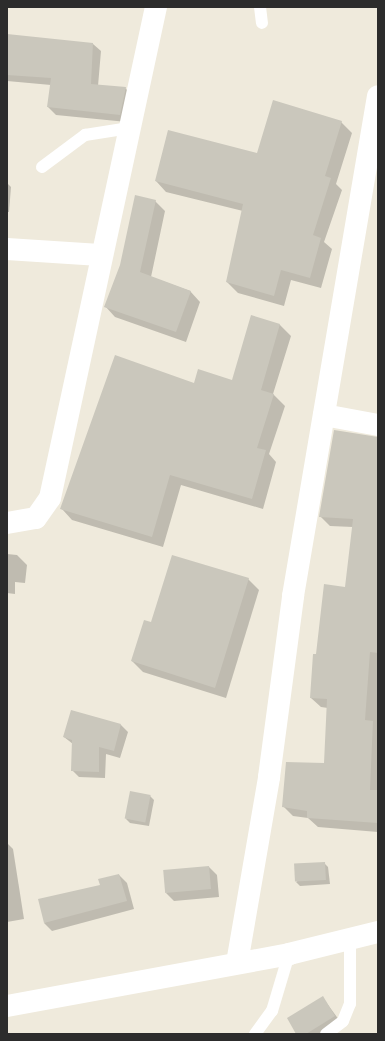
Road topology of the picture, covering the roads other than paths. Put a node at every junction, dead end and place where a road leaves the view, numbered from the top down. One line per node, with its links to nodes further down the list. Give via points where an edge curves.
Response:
1 (156, 7): 5 (street)
2 (260, 7): 3 (lane)
3 (262, 23)
4 (378, 96): 9 (street)
5 (128, 128): 6 (lane, via 86,135); 8 (street)
6 (42, 167)
7 (7, 249): 8 (street)
8 (100, 255): 11 (street, via 50,498 36,518)
9 (324, 415): 10 (street); 15 (street)
10 (378, 425)
11 (7, 523)
12 (378, 932): 13 (street)
13 (350, 939): 14 (street); 18 (lane, via 350,1004 343,1021)
14 (289, 954): 15 (street); 17 (lane, via 272,1011)
15 (237, 963): 16 (street)
16 (7, 1006)
17 (255, 1034)
18 (326, 1034)

